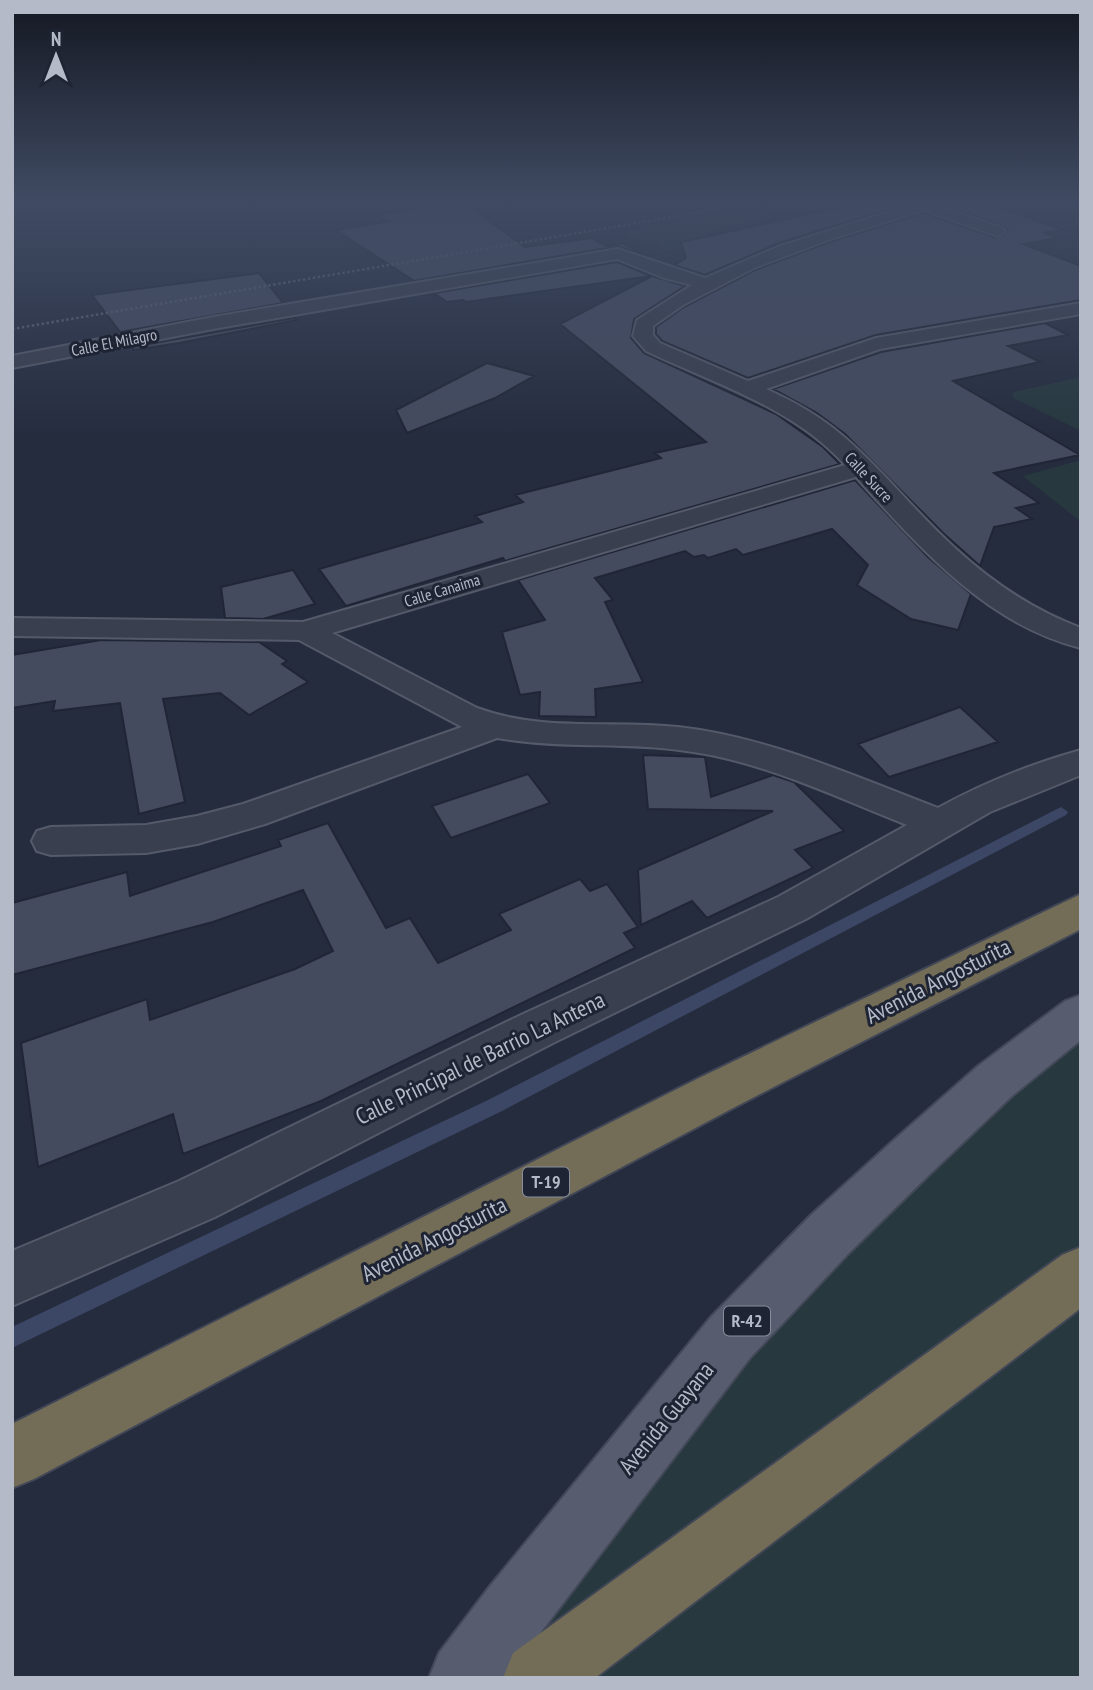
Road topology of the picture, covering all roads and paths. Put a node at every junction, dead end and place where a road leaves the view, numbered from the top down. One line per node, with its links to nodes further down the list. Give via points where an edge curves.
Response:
1 (466, 280): 6 (street, Calle El Milagro)
2 (693, 280): 4 (street, Calle El Milagro)
3 (717, 280): 4 (street)
4 (709, 284): 7 (street, Calle Sucre, via 644,324 643,336 653,347)
5 (1081, 308): 7 (street, via 876,344)
6 (12, 362)
7 (748, 388): 8 (street, Calle Sucre, via 829,436)
8 (861, 468): 10 (street, Calle Canaima); 11 (street, Calle Sucre, via 925,537 981,588 1037,621)
9 (12, 627): 10 (street, Calle Canaima)
10 (305, 631): 12 (street, via 465,716)
11 (1081, 639)
12 (495, 727): 14 (street, via 531,733 677,738 749,751); 15 (street, via 219,824 146,839)
13 (1081, 762): 14 (street, Calle Principal de Barrio La Antena, via 977,803)
14 (942, 824): 19 (street, Calle Principal de Barrio La Antena, via 792,908 197,1199)
15 (51, 841)
16 (1081, 910): 20 (highway, Avenida Angosturita / T-19)
17 (1081, 1014): 21 (main road, Avenida Guayana / R-42, via 995,1081 912,1157 730,1338)
18 (1081, 1274): 22 (highway)
19 (12, 1279)
20 (12, 1457)
21 (464, 1678)
22 (538, 1678)

